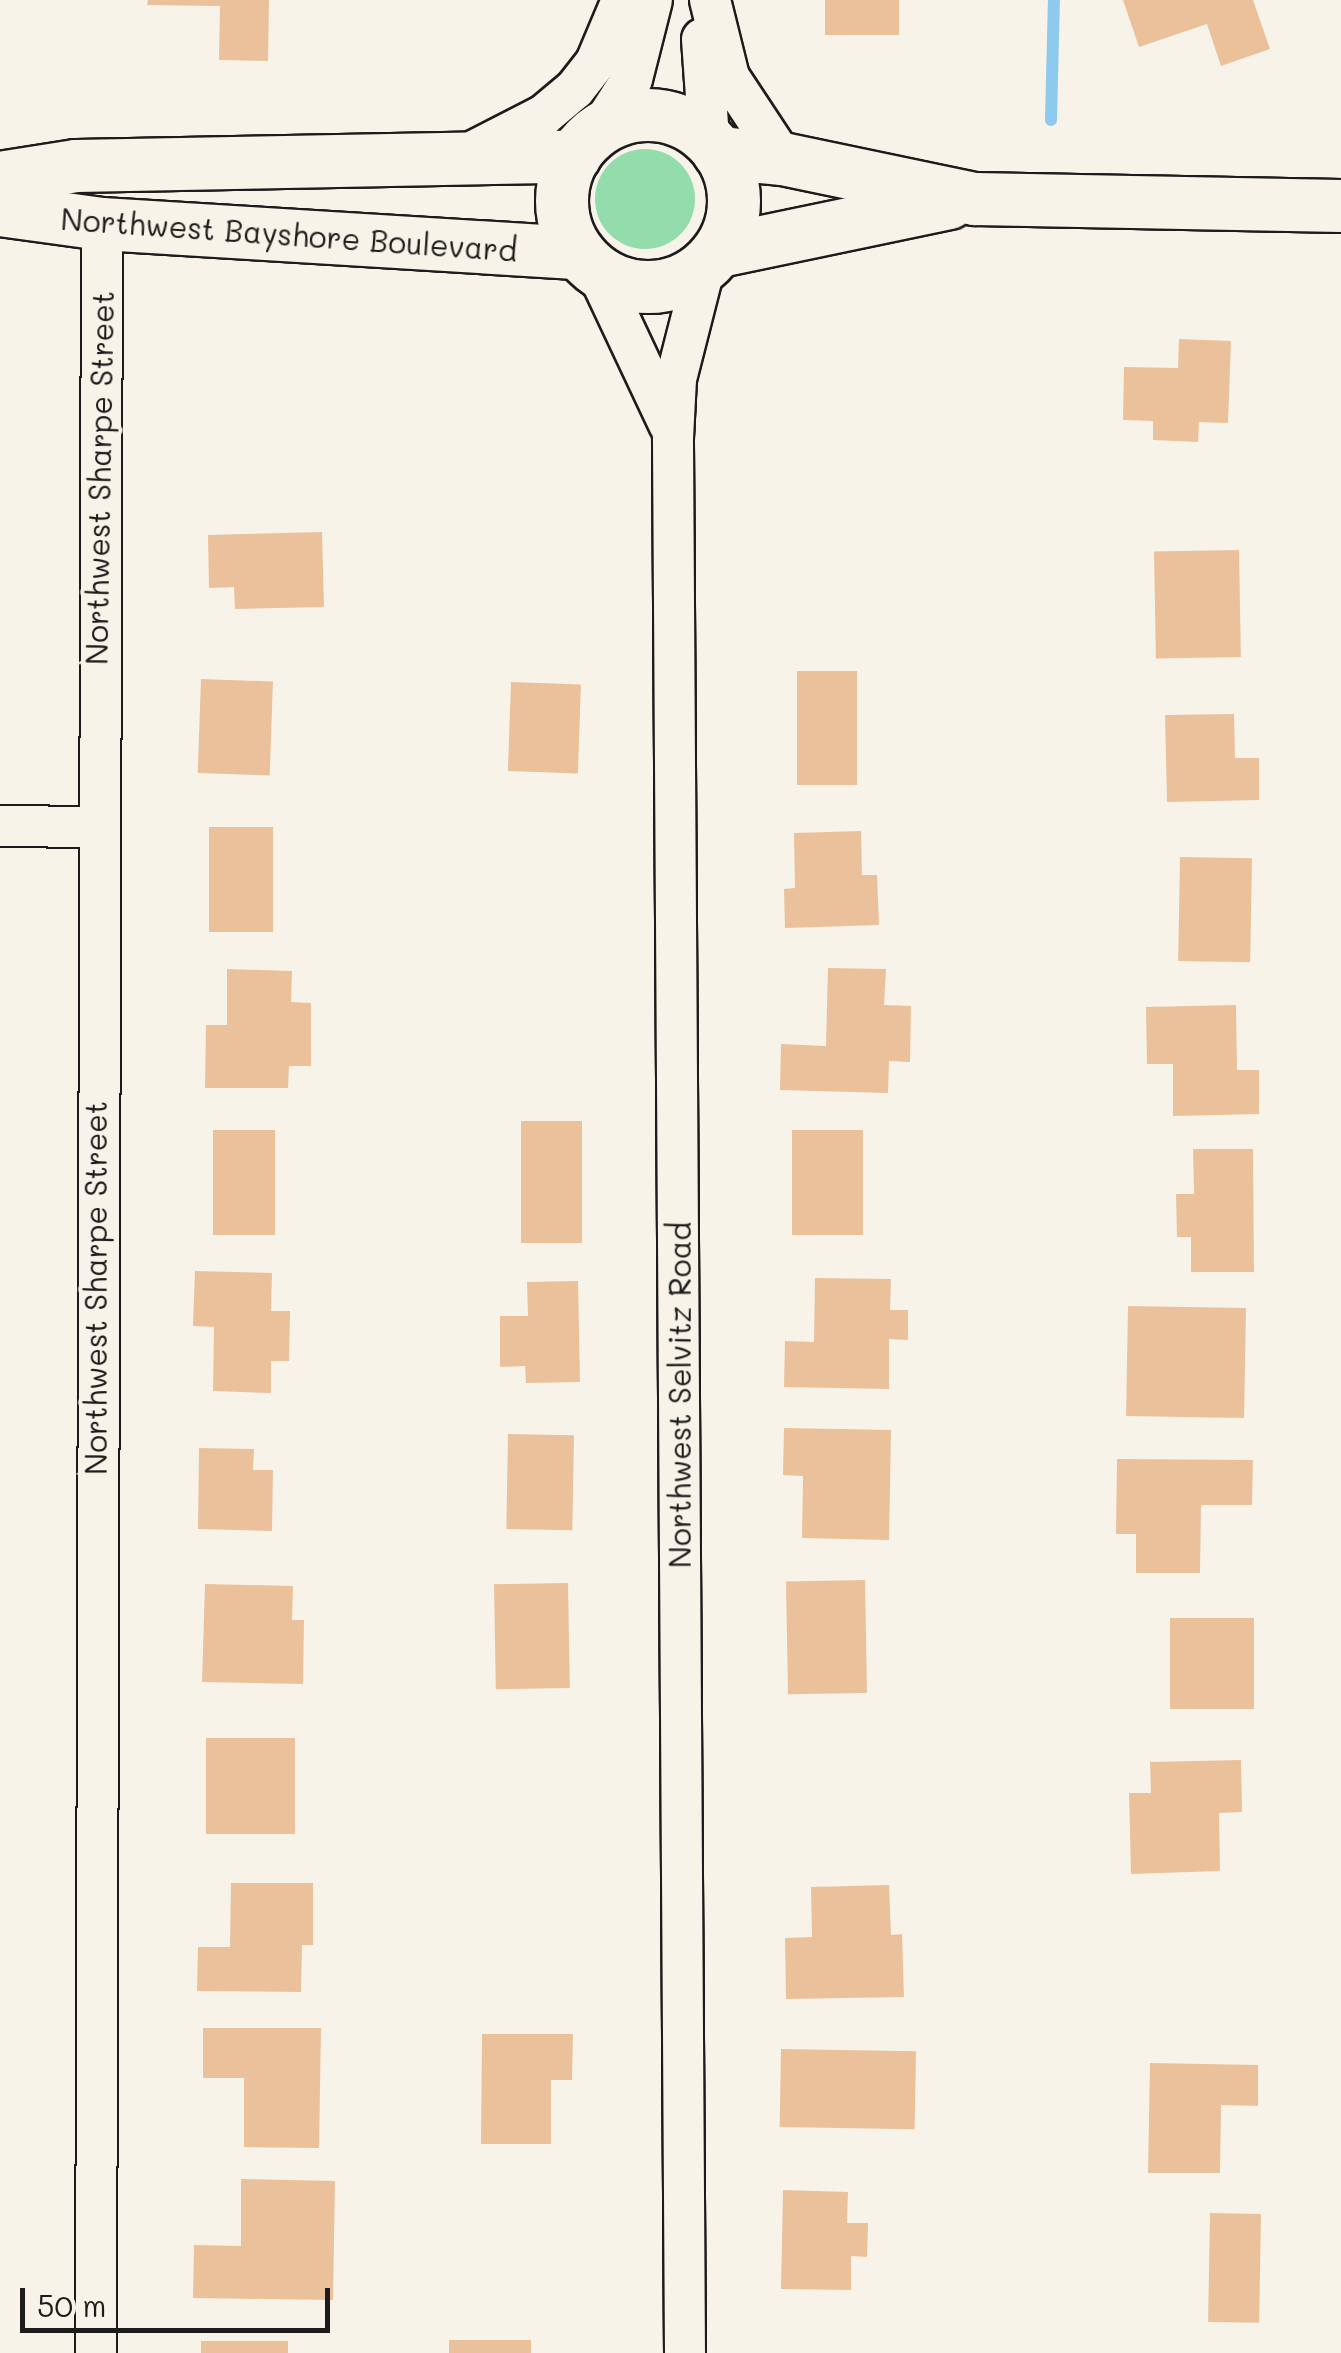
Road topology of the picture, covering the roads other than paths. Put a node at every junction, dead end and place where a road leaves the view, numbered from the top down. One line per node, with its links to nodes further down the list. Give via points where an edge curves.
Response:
1 (622, 0): 7 (street, via 596,62 574,88 544,116)
2 (652, 0): 5 (street, via 632,79)
3 (696, 0): 6 (street)
4 (710, 0): 8 (street, via 728,77)
5 (588, 142): 6 (main road, via 645,115 690,126); 7 (main road, Northwest Bayshore Boulevard); 15 (main road, via 562,210)
6 (714, 147): 8 (main road); 14 (main road, via 734,203)
7 (462, 157): 9 (main road, Northwest Bayshore Boulevard, via 76,166)
8 (782, 159): 10 (main road)
9 (0, 178)
10 (975, 198): 11 (main road); 14 (main road)
11 (1341, 206)
12 (0, 210): 13 (main road, Northwest Bayshore Boulevard)
13 (102, 224): 15 (main road, Northwest Bayshore Boulevard); 18 (street, Northwest Sharpe Street)
14 (712, 258): 15 (main road, via 685,278 639,286); 16 (street, Northwest Selvitz Road, via 676,378)
15 (587, 261): 16 (street, Northwest Selvitz Road, via 653,380)
16 (673, 438): 20 (street, Northwest Selvitz Road)
17 (0, 826): 18 (street)
18 (95, 826): 19 (street, Northwest Sharpe Street)
19 (96, 2353)
20 (685, 2353)

